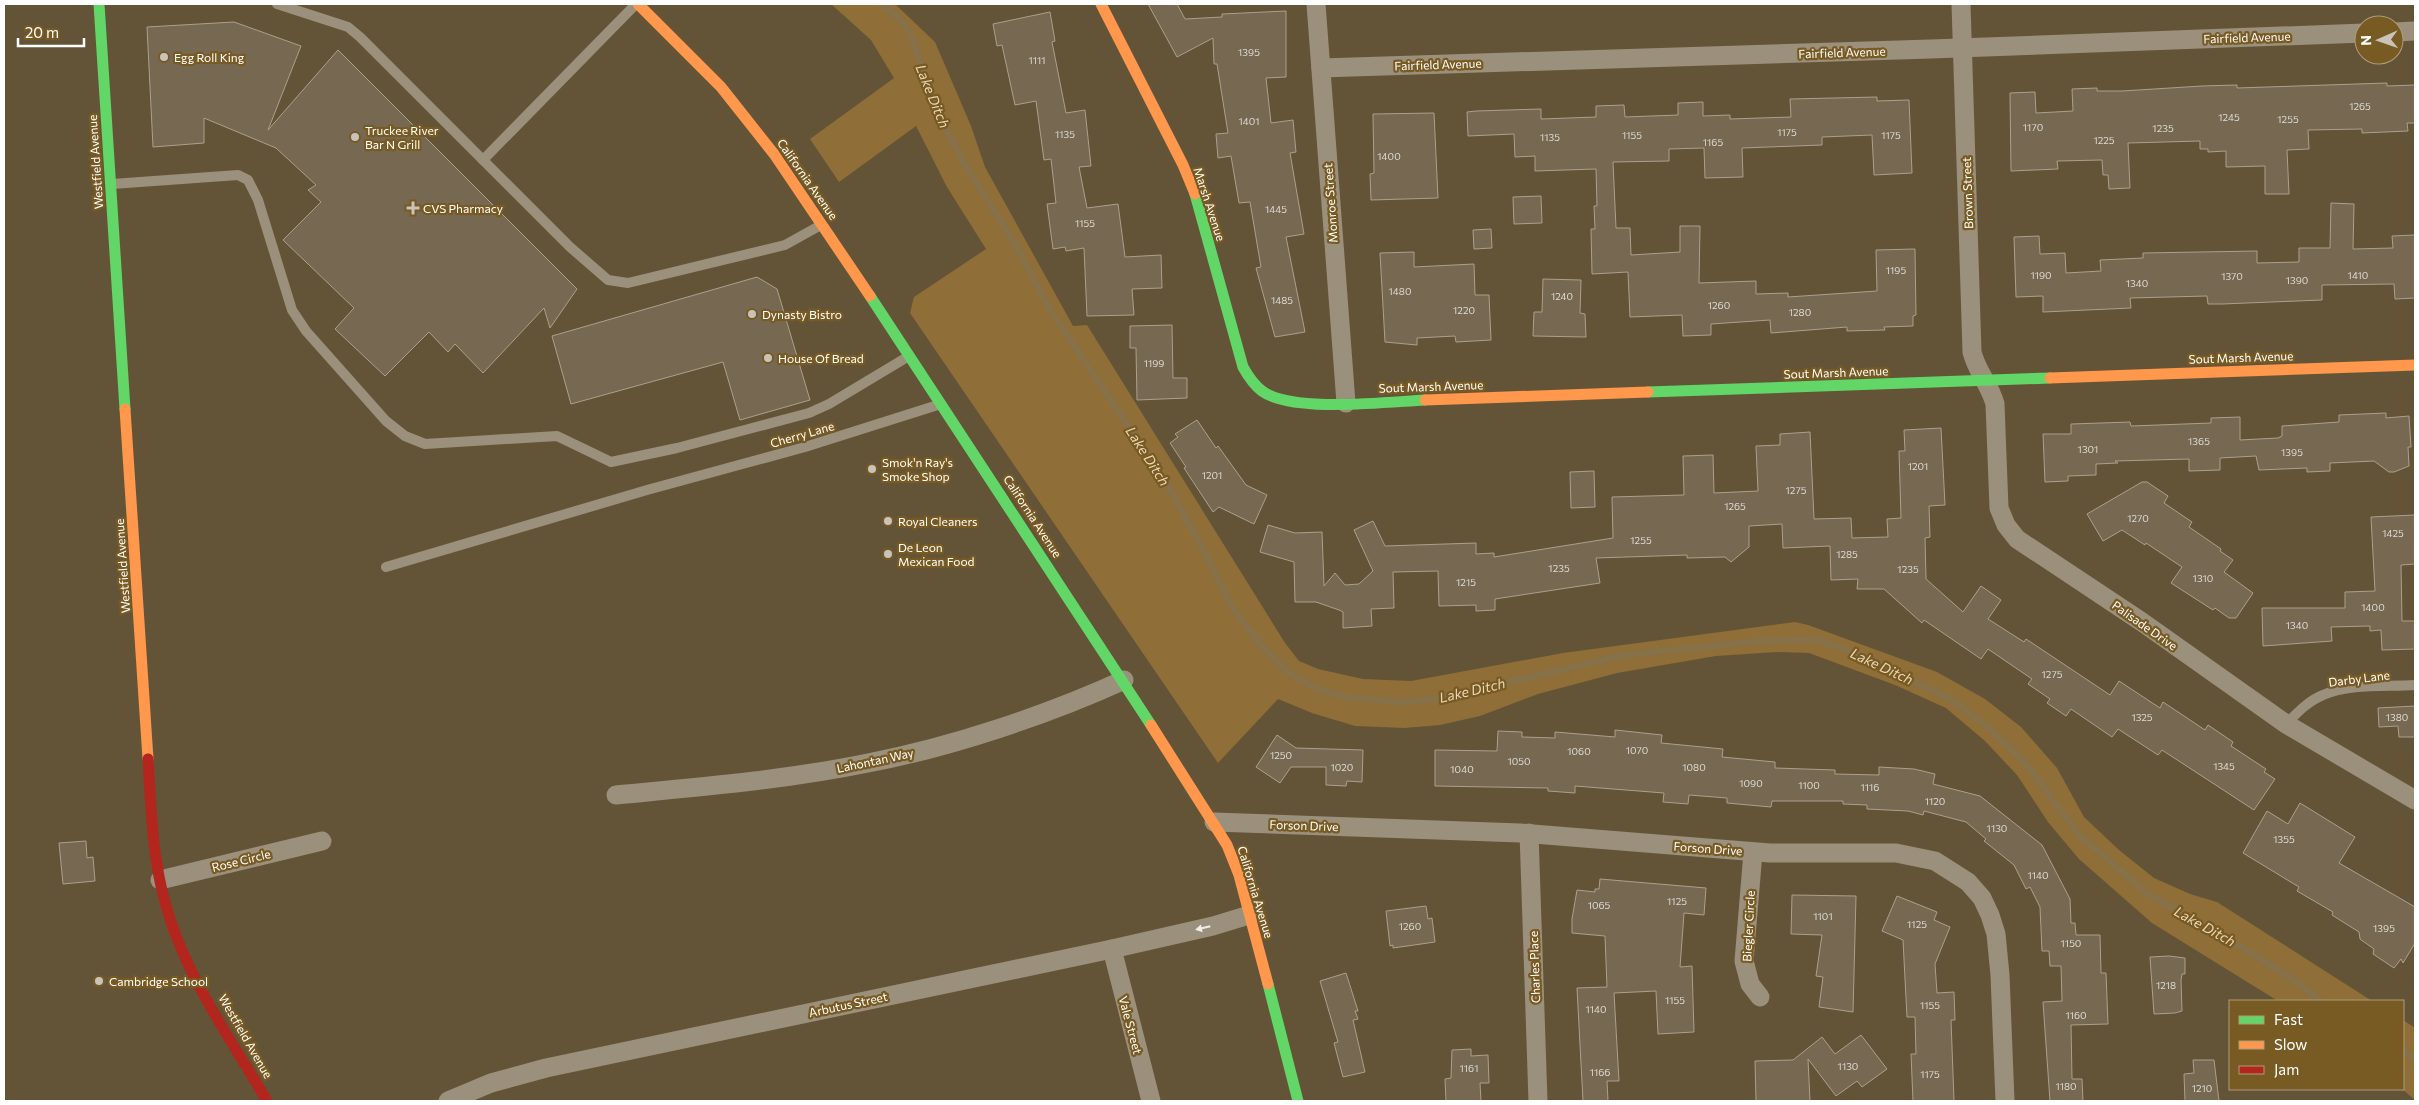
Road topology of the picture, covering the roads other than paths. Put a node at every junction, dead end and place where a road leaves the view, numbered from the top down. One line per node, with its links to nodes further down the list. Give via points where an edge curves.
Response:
1 (99, 4): 12 (street, Westfield Avenue)
2 (277, 4): 7 (lane)
3 (637, 4): 11 (lane); 13 (street, California Avenue, via 688,51 745,115)
4 (1101, 4): 17 (street, Marsh Avenue, via 1183,165 1196,198 1243,367)
5 (1316, 4): 10 (street, Monroe Street)
6 (1961, 4): 9 (street, Brown Street)
7 (298, 6): 11 (lane, via 348,28 360,37)
8 (2354, 33): 9 (street, Fairfield Avenue)
9 (1962, 47): 10 (street, Fairfield Avenue); 16 (street, Brown Street, via 1972,352)
10 (1321, 68): 18 (street, Monroe Street)
11 (483, 160): 13 (lane, via 570,247 608,280 619,284 786,245)
12 (111, 184): 14 (lane, via 238,175 248,180 258,200 292,310 301,324 386,421 405,436 425,444 557,436 611,462 809,413); 30 (street, Westfield Avenue, via 153,831)
13 (822, 224): 14 (street, California Avenue)
14 (910, 356): 19 (street, California Avenue)
15 (2415, 365): 16 (street, Sout Marsh Avenue)
16 (1983, 379): 18 (street, Sout Marsh Avenue); 23 (street, Palisade Drive, via 1992,391 1995,404 1999,508 2017,539)
17 (1260, 392): 18 (street, Sout Marsh Avenue, via 1291,403)
18 (1346, 402)
19 (942, 404): 20 (lane, Cherry Lane, via 805,447); 21 (street, California Avenue)
20 (386, 566)
21 (1124, 680): 24 (street, Lahontan Way, via 1092,695 913,753 868,763); 26 (street, California Avenue)
22 (2415, 685): 23 (lane, Darby Lane, via 2330,693 2307,704)
23 (2286, 724): 25 (street, Palisade Drive)
24 (616, 795)
25 (2415, 800)
26 (1214, 822): 27 (street, Forson Drive); 31 (street, California Avenue, via 1227,845)
27 (1529, 834): 29 (street, Forson Drive); 38 (street, Charles Place)
28 (322, 841): 30 (street, Rose Circle)
29 (1753, 852): 33 (street, Biegler Circle, via 1744,961 1750,984); 39 (street, Forson Drive, via 1896,853 1935,861 1968,882 1982,898 1996,934)
30 (160, 880): 34 (street, Westfield Avenue, via 166,909 179,941)
31 (1250, 915): 32 (street, Arbutus Street, one-way to 32); 37 (street, California Avenue)
32 (1112, 949): 35 (street, Arbutus Street, via 514,1075); 36 (street, Vale Street)
33 (1760, 997)
34 (267, 1101)
35 (448, 1101)
36 (1151, 1101)
37 (1298, 1101)
38 (1538, 1101)
39 (2004, 1101)

